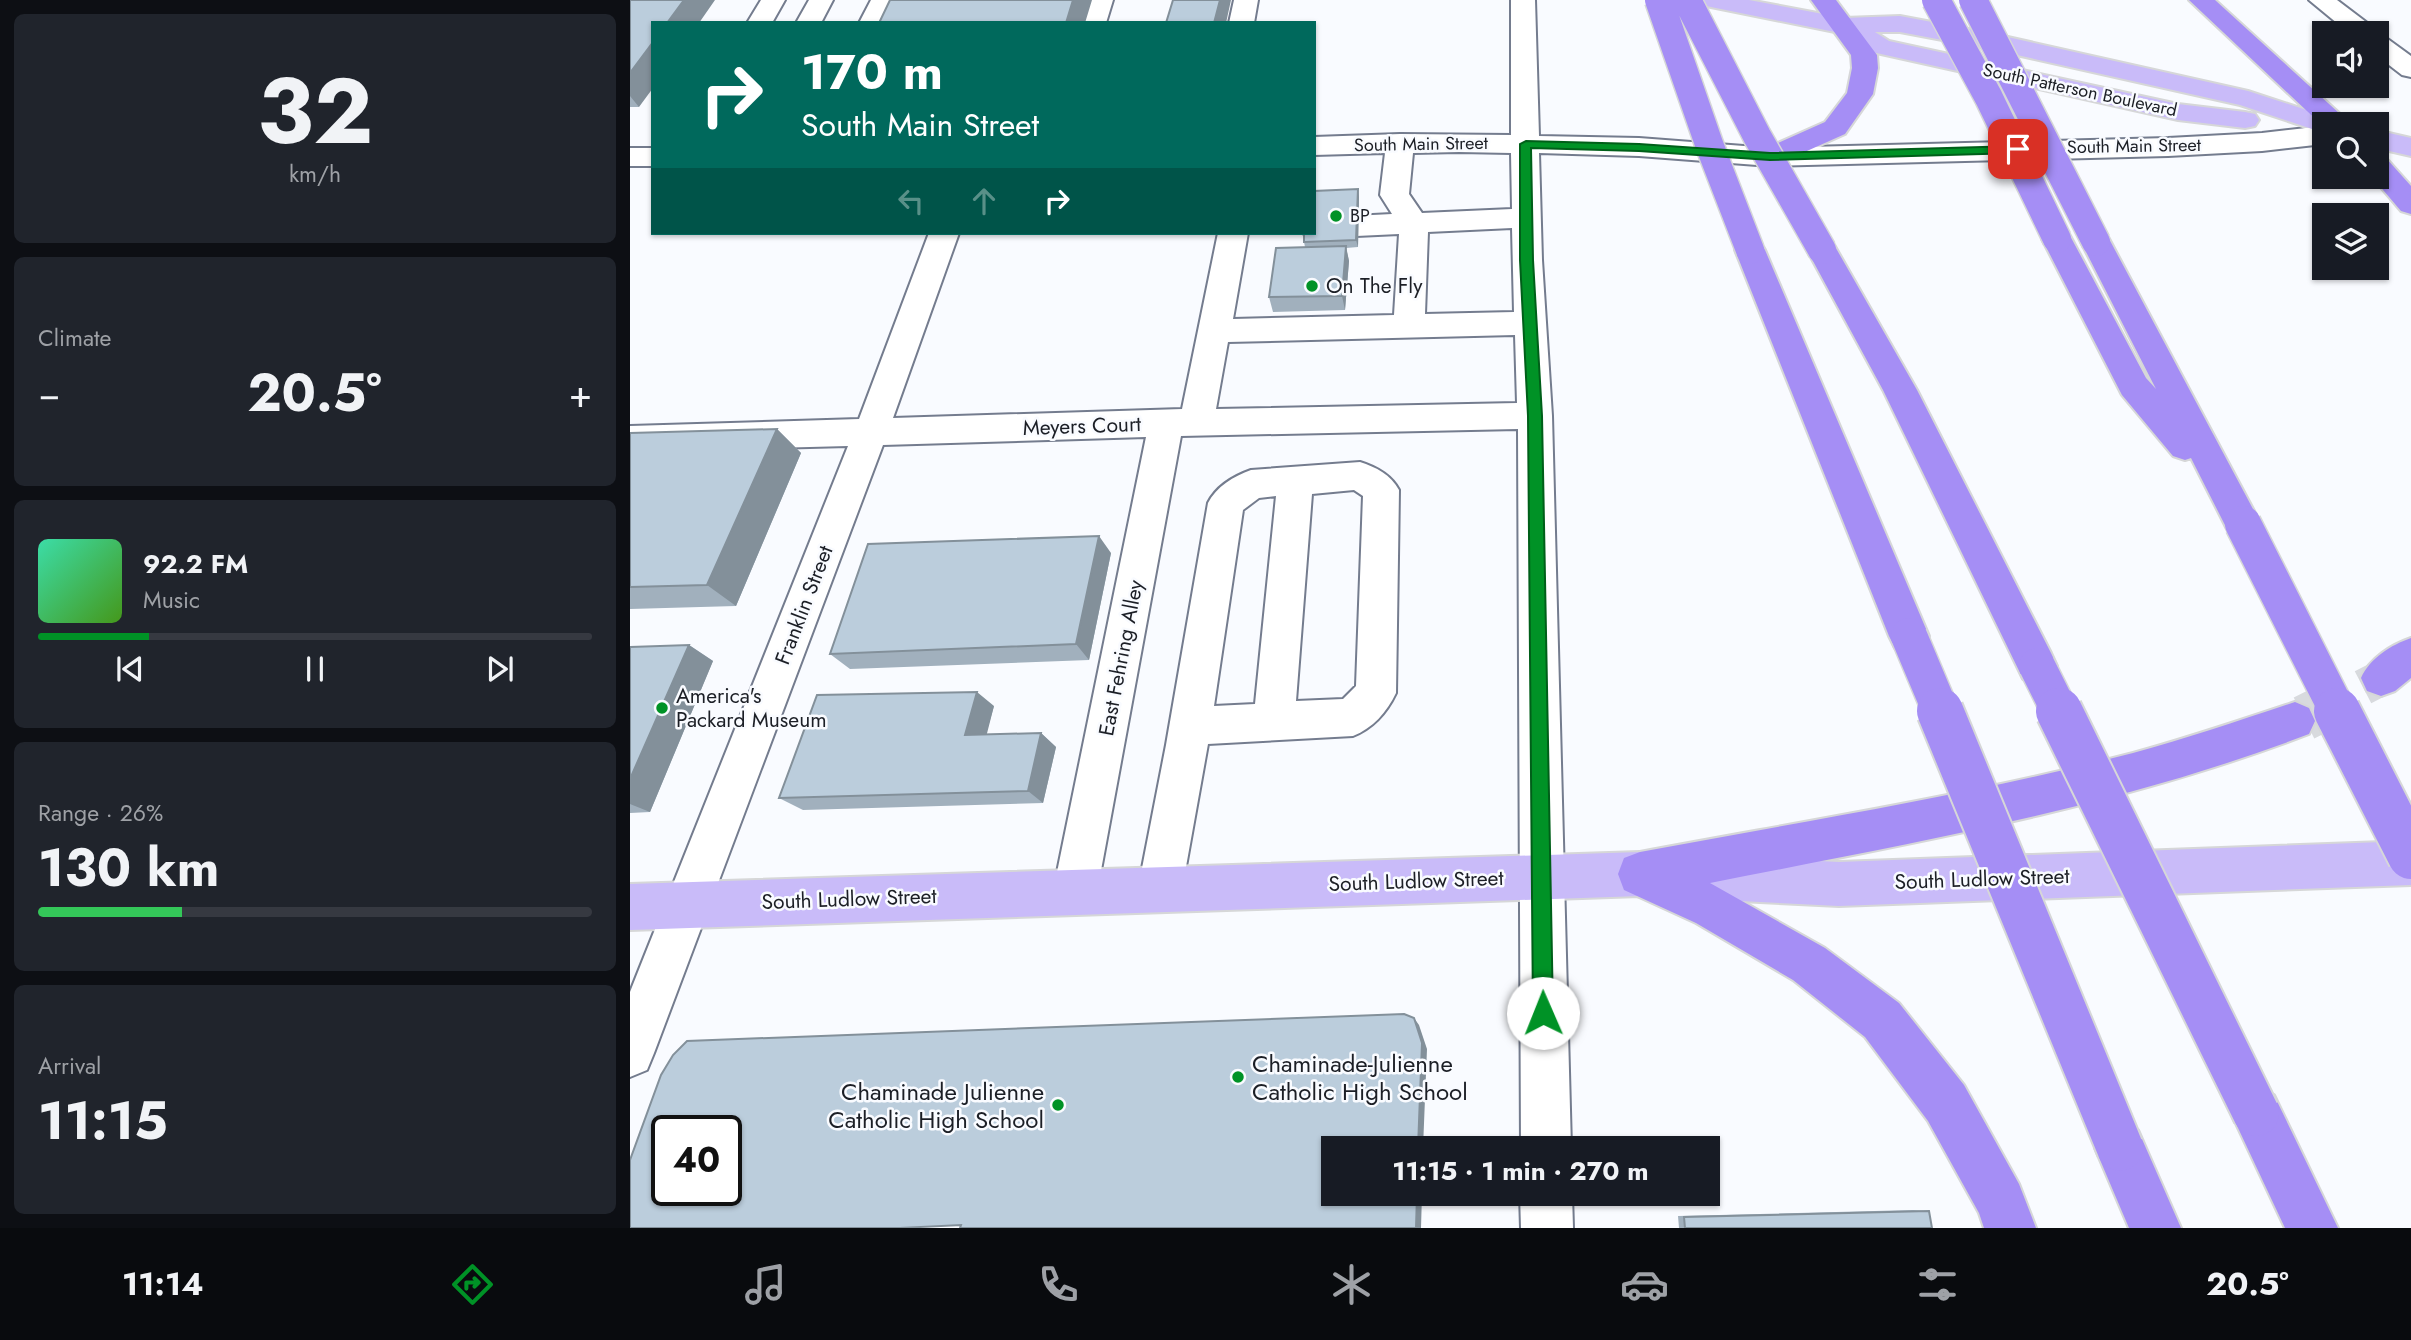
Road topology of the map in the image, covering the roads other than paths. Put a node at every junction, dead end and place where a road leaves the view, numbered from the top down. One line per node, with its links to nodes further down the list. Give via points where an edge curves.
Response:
1 (773, 0): 15 (street)
2 (821, 0): 16 (street)
3 (883, 0): 17 (street)
4 (1101, 0): 18 (street)
5 (1246, 0): 19 (street)
6 (1523, 0): 31 (street)
7 (1659, 0): 69 (highway, bridge, via 1750,250)
8 (1687, 0): 70 (highway, bridge, via 1929,447)
9 (1711, 0): 21 (main road, South Patterson Boulevard)
10 (1822, 0): 21 (highway)
11 (1936, 0): 52 (highway, bridge, via 2134,386)
12 (1973, 0): 52 (highway, bridge)
13 (2201, 0): 24 (highway)
14 (2328, 1): 20 (street)
15 (760, 21)
16 (809, 21)
17 (872, 21)
18 (1094, 21)
19 (1241, 21)
20 (2351, 21)
21 (1844, 26): 25 (main road, South Patterson Boulevard, via 1881,47 2178,112); 36 (highway, via 1864,55 1860,94 1835,128)
22 (2389, 52): 23 (street)
23 (2411, 69)
24 (2324, 112)
25 (2312, 126)
26 (2411, 126): 27 (main road)
27 (2389, 129)
28 (2312, 136): 36 (street, South Main Street, via 2177,146)
29 (2389, 142): 33 (main road)
30 (1400, 143): 31 (street, South Main Street); 32 (street, South Main Street); 40 (street, via 1394,195)
31 (1526, 144): 36 (street, South Main Street); 39 (street)
32 (1316, 146)
33 (2411, 148)
34 (630, 157): 35 (street)
35 (651, 157)
36 (1770, 157)
37 (2389, 178): 38 (highway)
38 (2411, 203)
39 (1527, 218): 40 (street); 44 (street)
40 (1414, 224): 41 (street); 45 (street)
41 (1316, 228)
42 (942, 235): 49 (street, Franklin Street)
43 (1233, 235): 46 (street, East Fehring Alley)
44 (1530, 323): 45 (street); 47 (street)
45 (1409, 326): 46 (street)
46 (1214, 331): 48 (street, East Fehring Alley)
47 (1535, 416): 48 (street, Meyers Court); 59 (street)
48 (1182, 423): 49 (street, Meyers Court); 61 (street, East Fehring Alley)
49 (870, 434): 50 (street, Meyers Court); 62 (street, Franklin Street)
50 (630, 439)
51 (1295, 481): 53 (street); 53 (street, via 1360,476 1381,490 1376,693 1353,716); 55 (street, via 1251,484 1226,503)
52 (2236, 511): 56 (highway, bridge)
53 (1274, 721): 55 (street)
54 (2295, 721): 58 (highway, via 2211,751 2052,793)
55 (1190, 726): 60 (street)
56 (2411, 856)
57 (2411, 863): 58 (main road, South Ludlow Street, via 1839,884)
58 (1640, 874): 59 (main road, South Ludlow Street); 68 (highway, via 1712,907 1809,964 1882,1020 1946,1103 2001,1202)
59 (1541, 877): 60 (main road, South Ludlow Street); 65 (street)
60 (1160, 890): 61 (main road, South Ludlow Street)
61 (1075, 892): 62 (main road, South Ludlow Street)
62 (687, 905): 63 (main road, South Ludlow Street); 64 (street, Franklin Street)
63 (630, 907)
64 (630, 1054)
65 (1546, 1136)
66 (1546, 1206): 67 (street)
67 (1547, 1228)
68 (2010, 1228)
69 (2155, 1228)
70 (2312, 1228)

